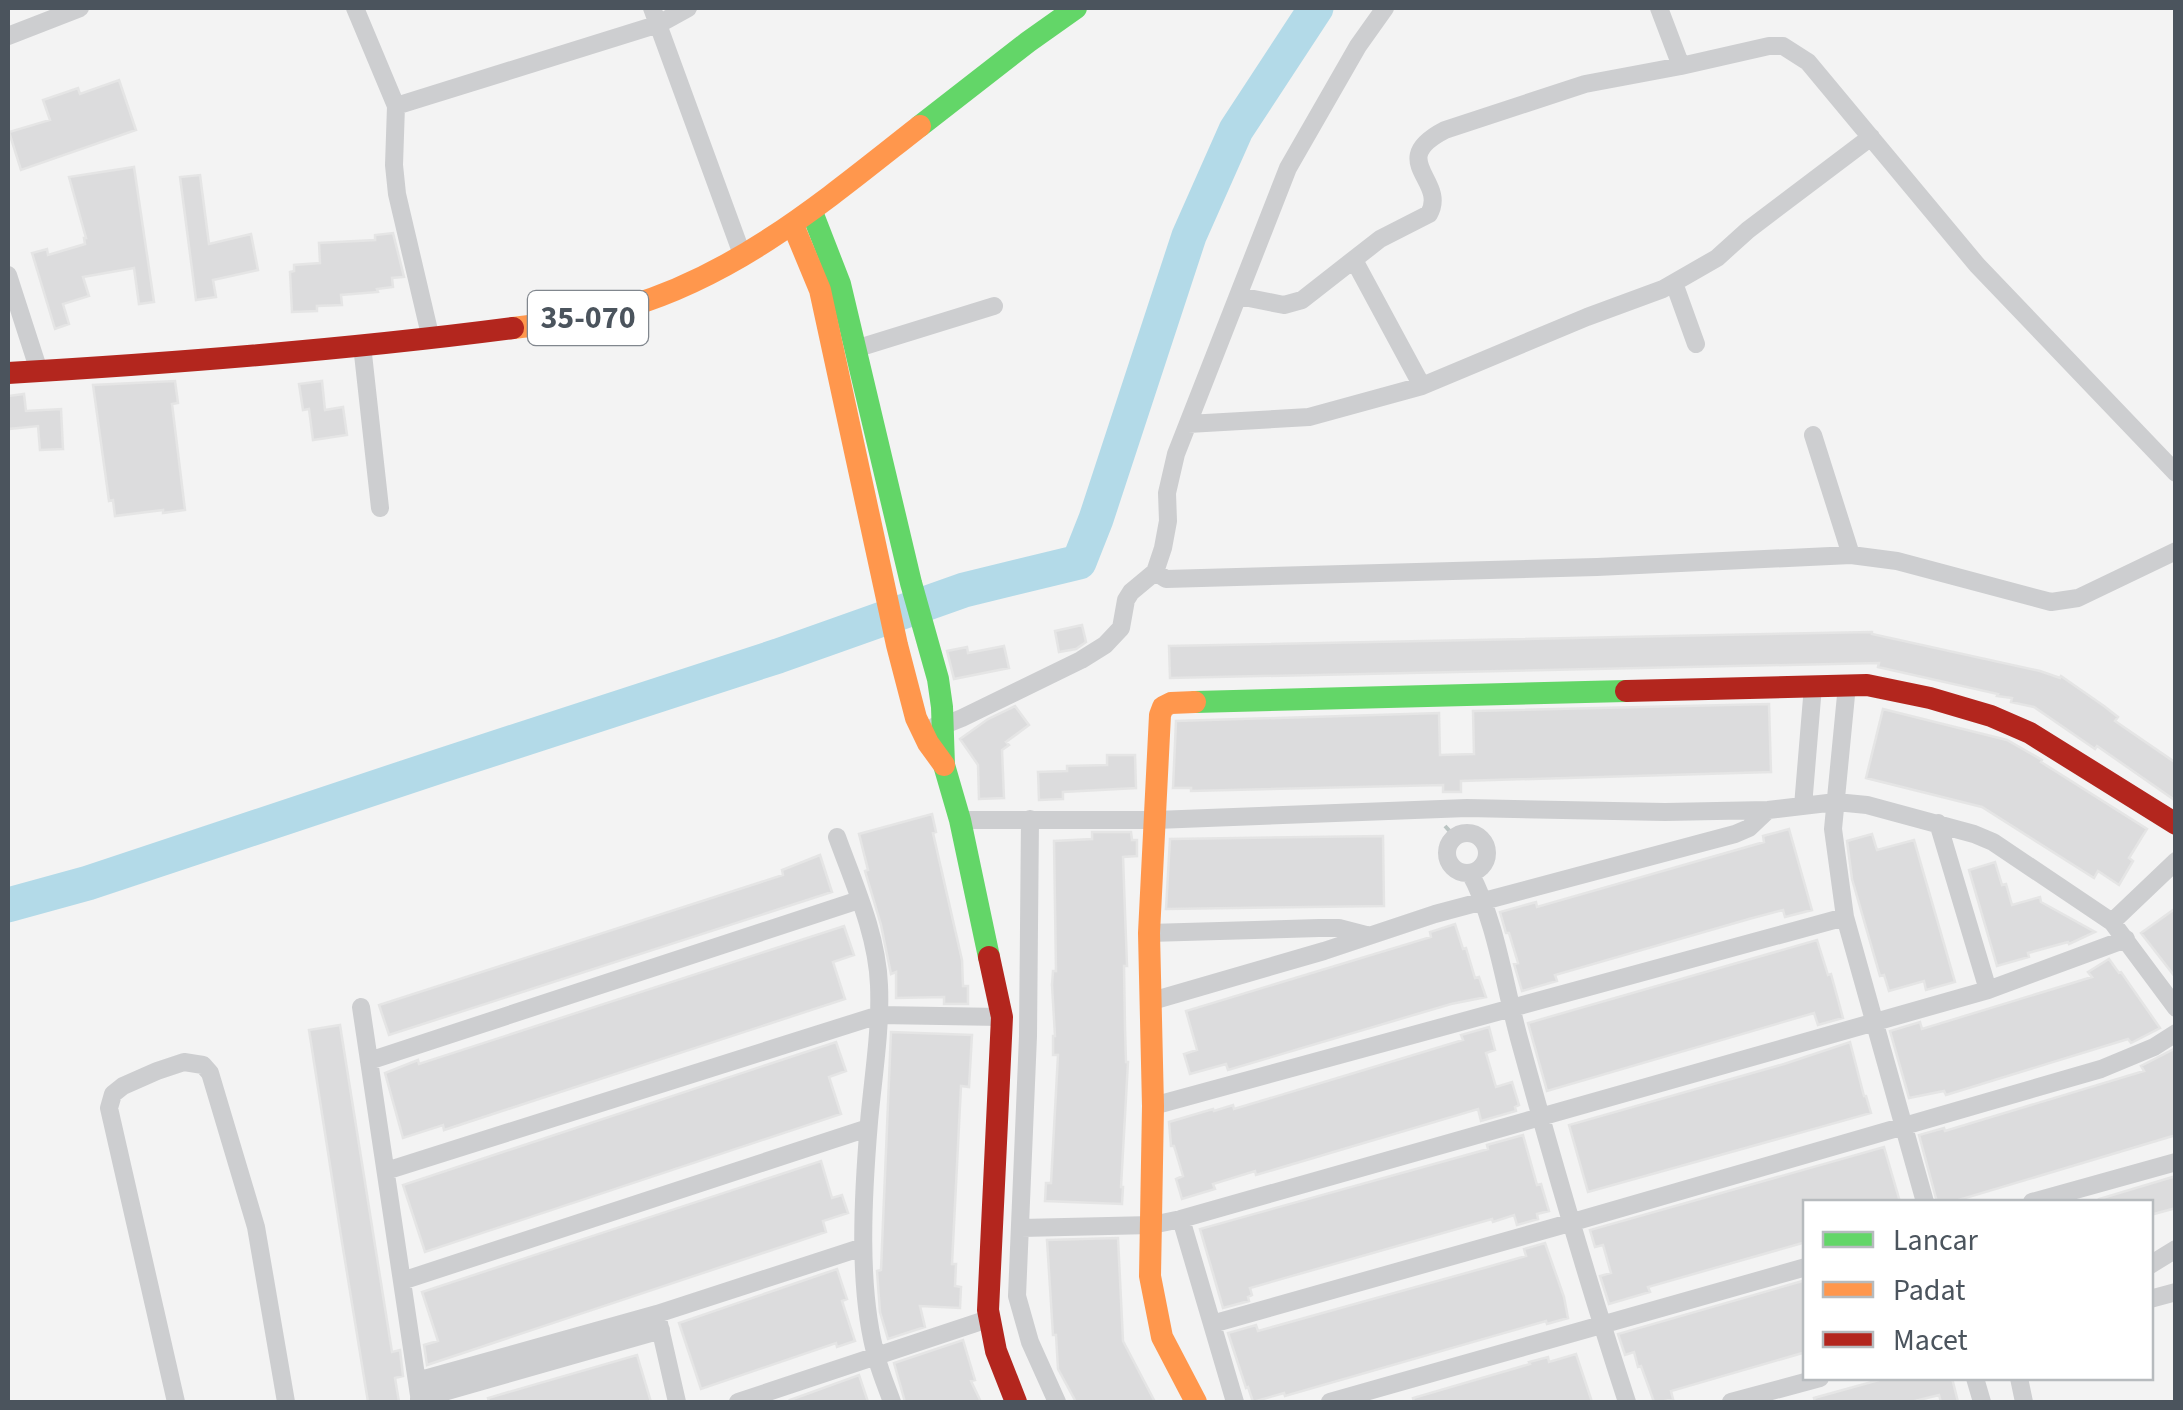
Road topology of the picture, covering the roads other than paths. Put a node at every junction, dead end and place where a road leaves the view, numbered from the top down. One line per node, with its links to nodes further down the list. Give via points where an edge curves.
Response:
1 (80, 8): 8 (street)
2 (355, 8): 10 (street)
3 (688, 8): 7 (street)
4 (1076, 8): 12 (street, 35-070)
5 (1385, 8): 17 (street, via 1288,168)
6 (1659, 8): 9 (street)
7 (655, 16): 10 (street); 13 (street)
8 (8, 36)
9 (1681, 66): 11 (street, via 1783,46 1808,62); 14 (street, via 1585,84 1430,138 1419,158 1432,210)
10 (396, 106): 19 (street, via 397,194)
11 (1870, 137): 16 (street, via 1717,258); 29 (street, via 1976,265)
12 (802, 219): 13 (street, 35-070); 22 (street, via 840,284); 27 (street)
13 (742, 257): 19 (street, 35-070, via 595,316)
14 (1354, 260): 17 (street, via 1302,300 1284,305); 25 (street)
15 (8, 275): 23 (street)
16 (1674, 283): 20 (street); 25 (street)
17 (1239, 296): 26 (street)
18 (994, 306): 22 (street)
19 (431, 338): 21 (street, 35-070)
20 (1696, 344)
21 (362, 345): 23 (street, 35-070); 30 (street)
22 (855, 349): 27 (street)
23 (39, 371): 24 (street, 35-070)
24 (8, 373)
25 (1422, 386): 26 (street, via 1309,417)
26 (1188, 424): 33 (street, via 1171,472 1168,520)
27 (862, 428): 36 (street, via 897,645); 36 (street, via 938,679 942,708)
28 (1813, 435): 32 (street)
29 (2176, 472)
30 (380, 508)
31 (2176, 552): 32 (street, via 2078,598 2051,602 1912,564)
32 (1851, 555): 33 (street)
33 (1147, 578): 36 (street, via 1126,600 1121,628 1105,646)
34 (1847, 685): 35 (street); 37 (street); 45 (street, via 1924,695 2004,720)
35 (1813, 686): 38 (street); 43 (street, via 1171,703 1160,714)
36 (931, 726): 42 (street)
37 (1836, 802): 38 (street); 44 (street); 52 (street, via 1834,846)
38 (1803, 806): 40 (street)
39 (1467, 808): 40 (street); 43 (street); 46 (street)
40 (1768, 810): 51 (street, via 1736,834)
41 (1023, 819): 42 (street); 43 (street); 78 (street, via 1028,1036)
42 (960, 820): 63 (street)
43 (1156, 820): 54 (street)
44 (1938, 824): 53 (street, via 1993,842); 57 (street)
45 (2176, 824)
46 (1464, 833): 49 (street, via 1451,841 1448,856 1456,869); 49 (street, via 1479,836 1488,850 1484,865)
47 (837, 838): 50 (street)
48 (2176, 861): 53 (street)
49 (1470, 873): 51 (street)
50 (860, 900): 62 (street, via 873,944); 66 (street)
51 (1484, 901): 55 (street); 60 (street)
52 (1845, 917): 60 (street); 64 (street)
53 (2112, 922): 56 (street)
54 (1149, 933): 55 (street, via 1340,928); 58 (street)
55 (1366, 935): 58 (street)
56 (2126, 939): 57 (street); 61 (street)
57 (1988, 990): 64 (street)
58 (1152, 1002): 67 (street)
59 (361, 1007): 66 (street)
60 (1510, 1008): 67 (street); 68 (street)
61 (2176, 1008)
62 (879, 1015): 63 (street); 69 (street); 72 (street)
63 (1002, 1017): 84 (street)
64 (1874, 1021): 68 (street); 70 (street)
65 (2176, 1032): 70 (street, via 2101,1070)
66 (369, 1061): 72 (street)
67 (1153, 1106): 77 (street)
68 (1540, 1116): 75 (street); 76 (street)
69 (868, 1128): 79 (street); 83 (street)
70 (1904, 1128): 73 (street); 76 (street)
71 (2176, 1162): 74 (street)
72 (386, 1171): 83 (street)
73 (1925, 1200)
74 (2039, 1200)
75 (1181, 1219): 77 (street); 86 (street)
76 (1573, 1222): 86 (street); 87 (street)
77 (1152, 1225): 78 (street); 98 (street, via 1150,1276 1158,1324)
78 (1021, 1228): 97 (street, via 1017,1296)
79 (863, 1247): 85 (street); 88 (street)
80 (2176, 1248): 81 (street)
81 (2153, 1263)
82 (1803, 1268): 87 (street)
83 (402, 1281): 90 (street)
84 (988, 1319): 88 (street); 96 (street)
85 (659, 1322): 90 (street); 93 (street)
86 (1212, 1324): 99 (street)
87 (1602, 1325): 100 (street); 101 (street)
88 (876, 1357): 94 (street); 95 (street)
89 (1813, 1380): 102 (street)
90 (418, 1394)
91 (176, 1402): 92 (street, via 108,1108 123,1086 184,1062 203,1065 221,1103 256,1227)
92 (286, 1402)
93 (677, 1402)
94 (738, 1402)
95 (892, 1402)
96 (1016, 1402)
97 (1056, 1402)
98 (1196, 1402)
99 (1235, 1402)
100 (1330, 1402)
101 (1627, 1402)
102 (1731, 1402)

